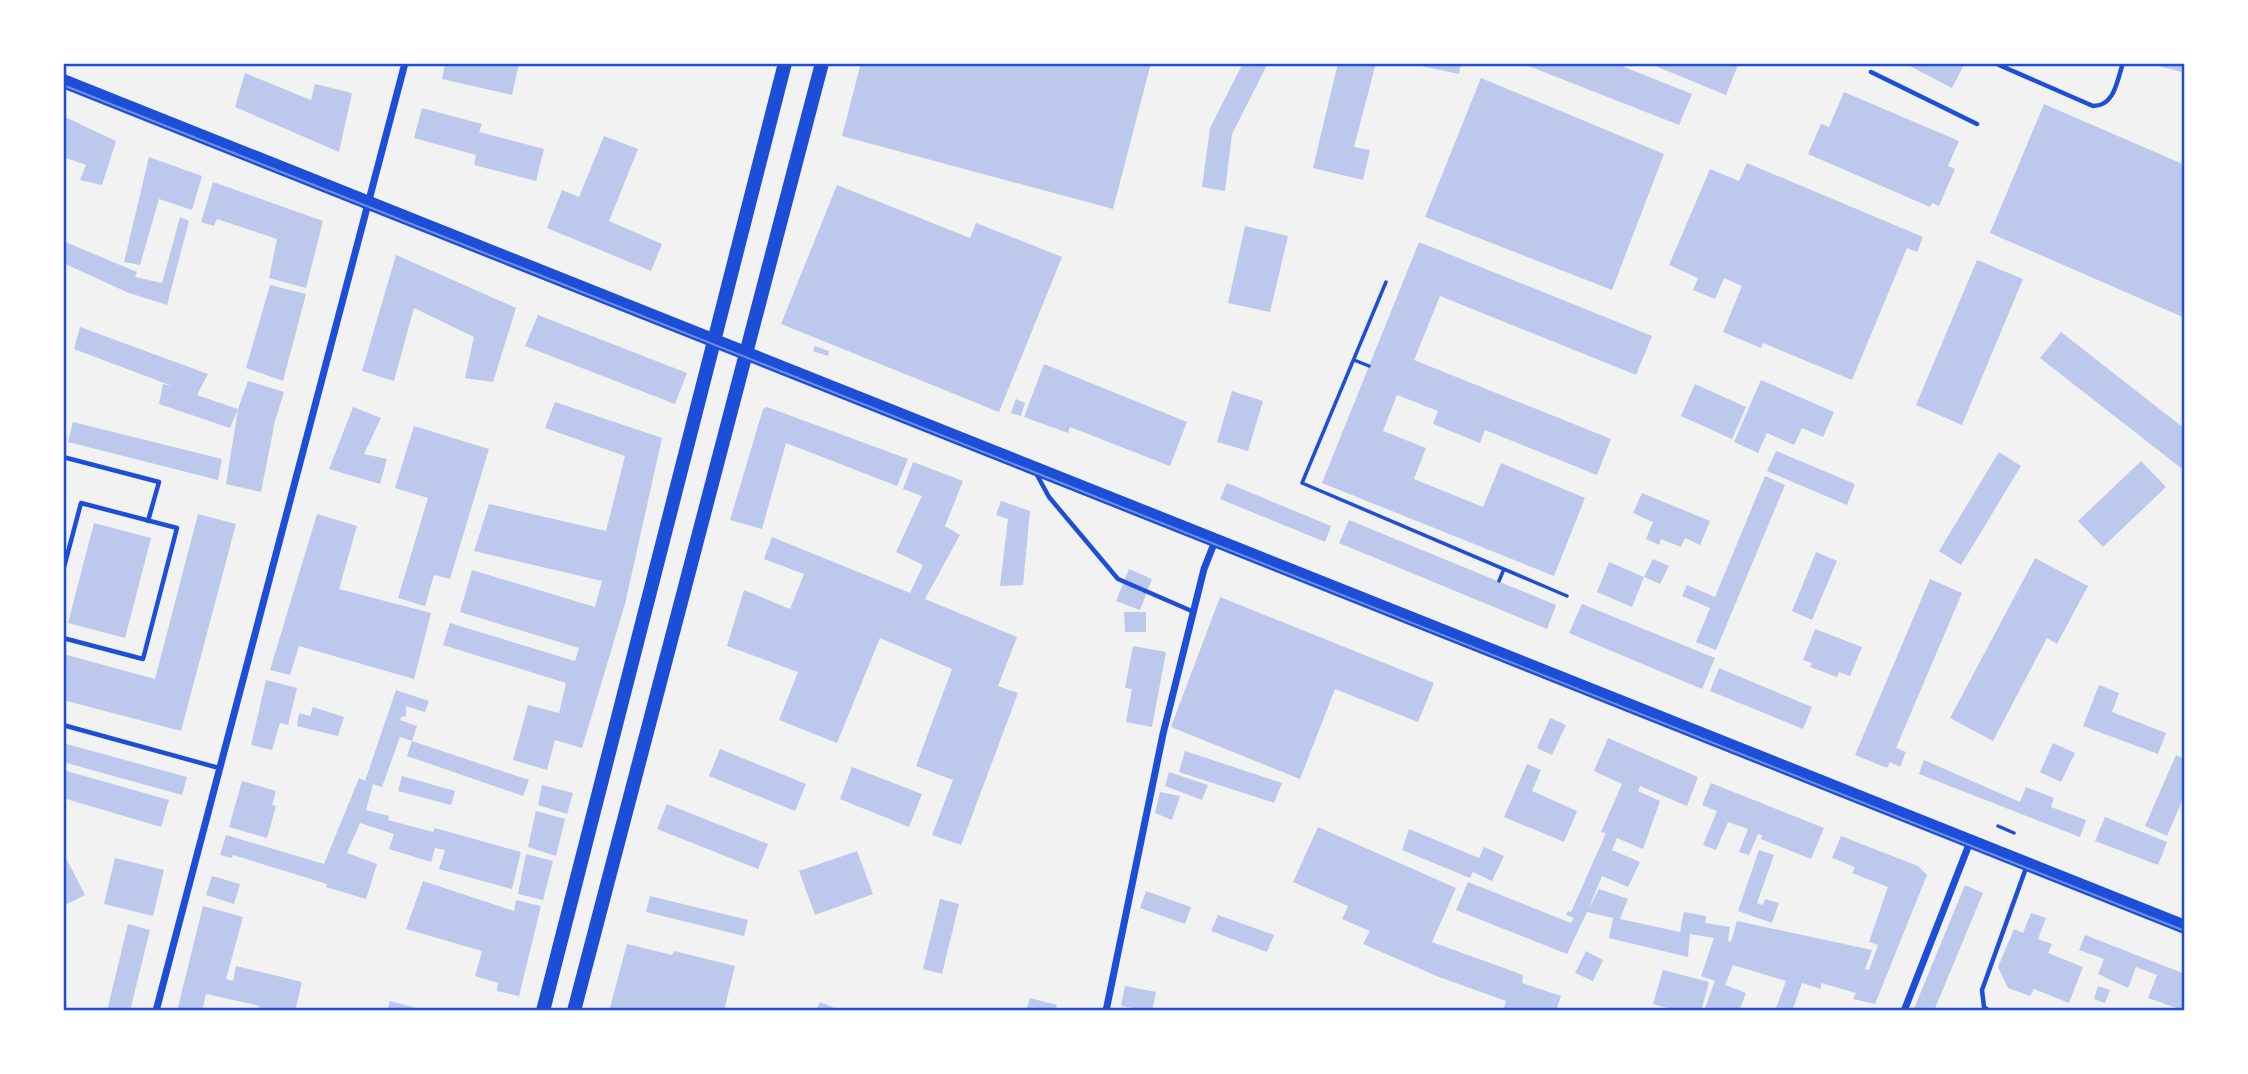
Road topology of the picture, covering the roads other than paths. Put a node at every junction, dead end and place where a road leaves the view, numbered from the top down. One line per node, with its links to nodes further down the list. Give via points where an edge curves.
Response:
1 (405, 63): 9 (street)
2 (785, 63): 10 (main road)
3 (822, 63): 11 (main road)
4 (2123, 63): 5 (lane, via 2111,98 2101,106)
5 (1999, 65)
6 (1871, 72): 8 (lane)
7 (63, 81): 9 (main road)
8 (1977, 124)
9 (370, 203): 10 (main road); 20 (street)
10 (714, 341): 11 (main road); 25 (main road)
11 (744, 353): 13 (main road); 26 (main road)
12 (63, 457): 14 (lane, via 159,482)
13 (1033, 468): 15 (main road); 17 (lane, via 1049,497 1118,579)
14 (148, 521): 16 (lane, via 81,503); 18 (lane, via 177,528 143,659)
15 (1215, 540): 17 (street); 21 (main road)
16 (63, 571)
17 (1195, 612): 27 (street, via 1163,734)
18 (63, 639)
19 (63, 725): 20 (lane)
20 (220, 768): 24 (street)
21 (1970, 841): 22 (main road); 28 (street)
22 (2027, 864): 23 (main road); 29 (lane, via 1982,990)
23 (2185, 927)
24 (156, 1011)
25 (543, 1011)
26 (574, 1011)
27 (1106, 1011)
28 (1904, 1011)
29 (1989, 1011)

